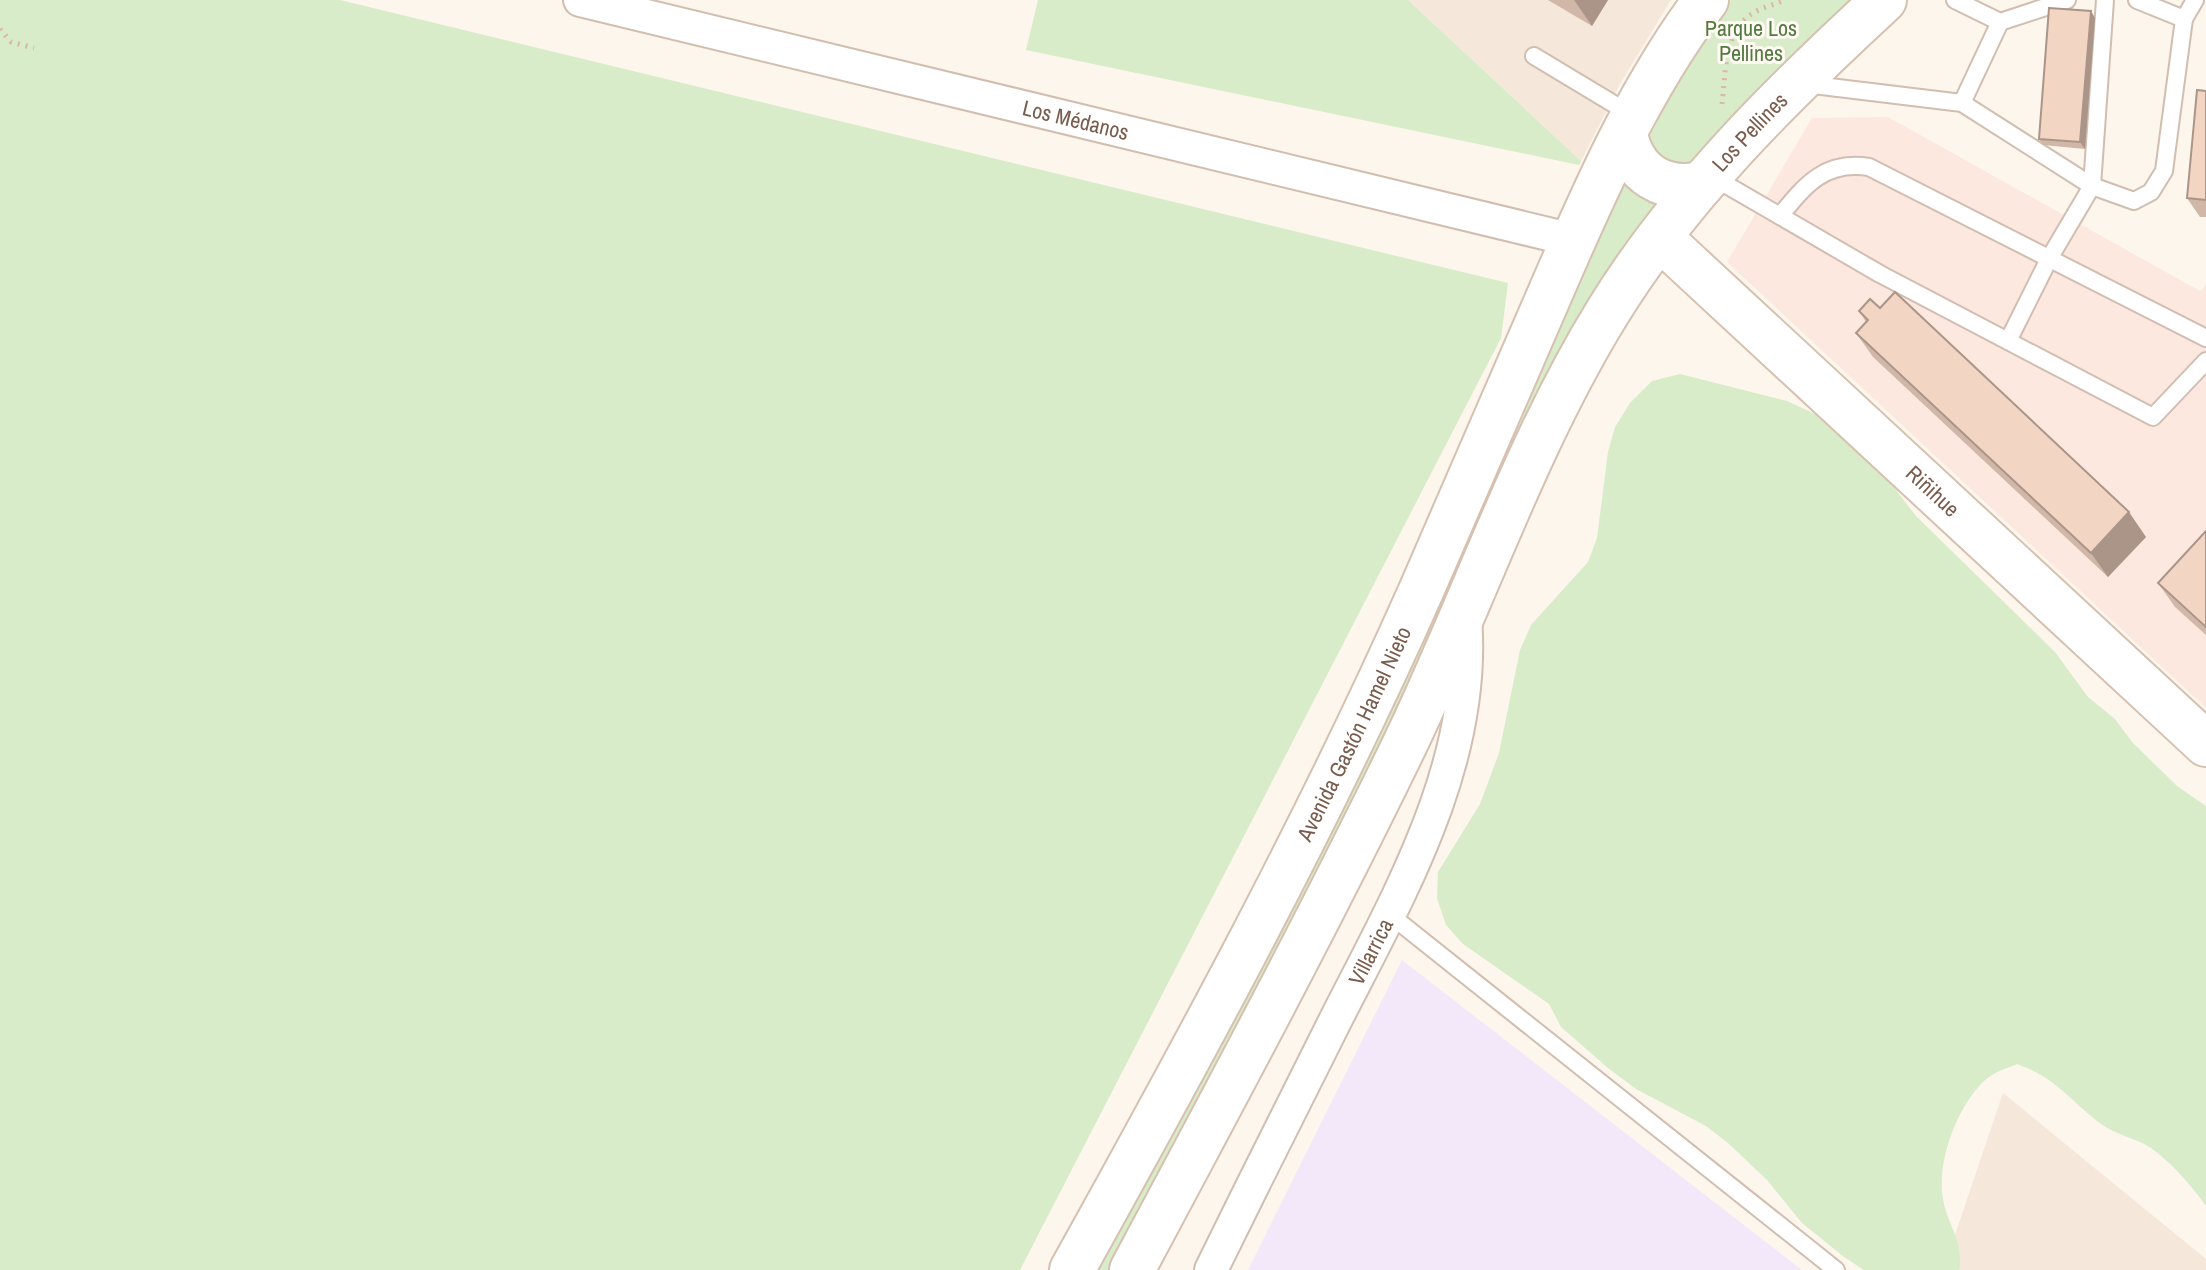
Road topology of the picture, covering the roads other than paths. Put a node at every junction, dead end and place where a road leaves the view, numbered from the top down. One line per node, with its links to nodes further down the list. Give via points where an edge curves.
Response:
1 (580, 0): 19 (street, Los Médanos)
2 (1706, 0): 14 (main road)
3 (1884, 0): 12 (main road, Los Pellines)
4 (1955, 0): 10 (lane)
5 (2067, 0): 10 (lane)
6 (2105, 0): 16 (lane)
7 (2137, 0): 9 (lane)
8 (2195, 0): 9 (lane)
9 (2184, 19): 16 (lane, via 2159,183 2134,201)
10 (2000, 22): 13 (lane)
11 (1534, 56): 14 (lane)
12 (1796, 83): 13 (lane); 15 (main road, Los Pellines)
13 (1962, 103): 16 (lane)
14 (1629, 125): 15 (main road, via 1633,160 1655,180 1686,187); 19 (main road, Avenida Gastón Hamel Nieto)
15 (1715, 170): 17 (lane); 18 (main road, Los Pellines)
16 (2092, 186): 20 (lane)
17 (1780, 216): 20 (lane, via 1817,175 1856,165 1881,172); 22 (lane)
18 (1660, 238): 24 (main road, via 1608,311 1568,382); 25 (main road, Riñihue)
19 (1573, 240): 27 (main road, Avenida Gastón Hamel Nieto, via 1419,594 1309,828)
20 (2050, 257): 21 (lane); 22 (lane)
21 (2206, 338)
22 (2008, 341): 23 (lane, via 2153,417)
23 (2206, 361)
24 (1465, 615): 26 (street, Villarrica, via 1465,690 1447,773); 28 (main road, via 1342,873)
25 (2206, 744)
26 (1389, 914): 29 (street, Villarrica); 30 (lane)
27 (1072, 1270)
28 (1132, 1270)
29 (1211, 1270)
30 (1836, 1270)

